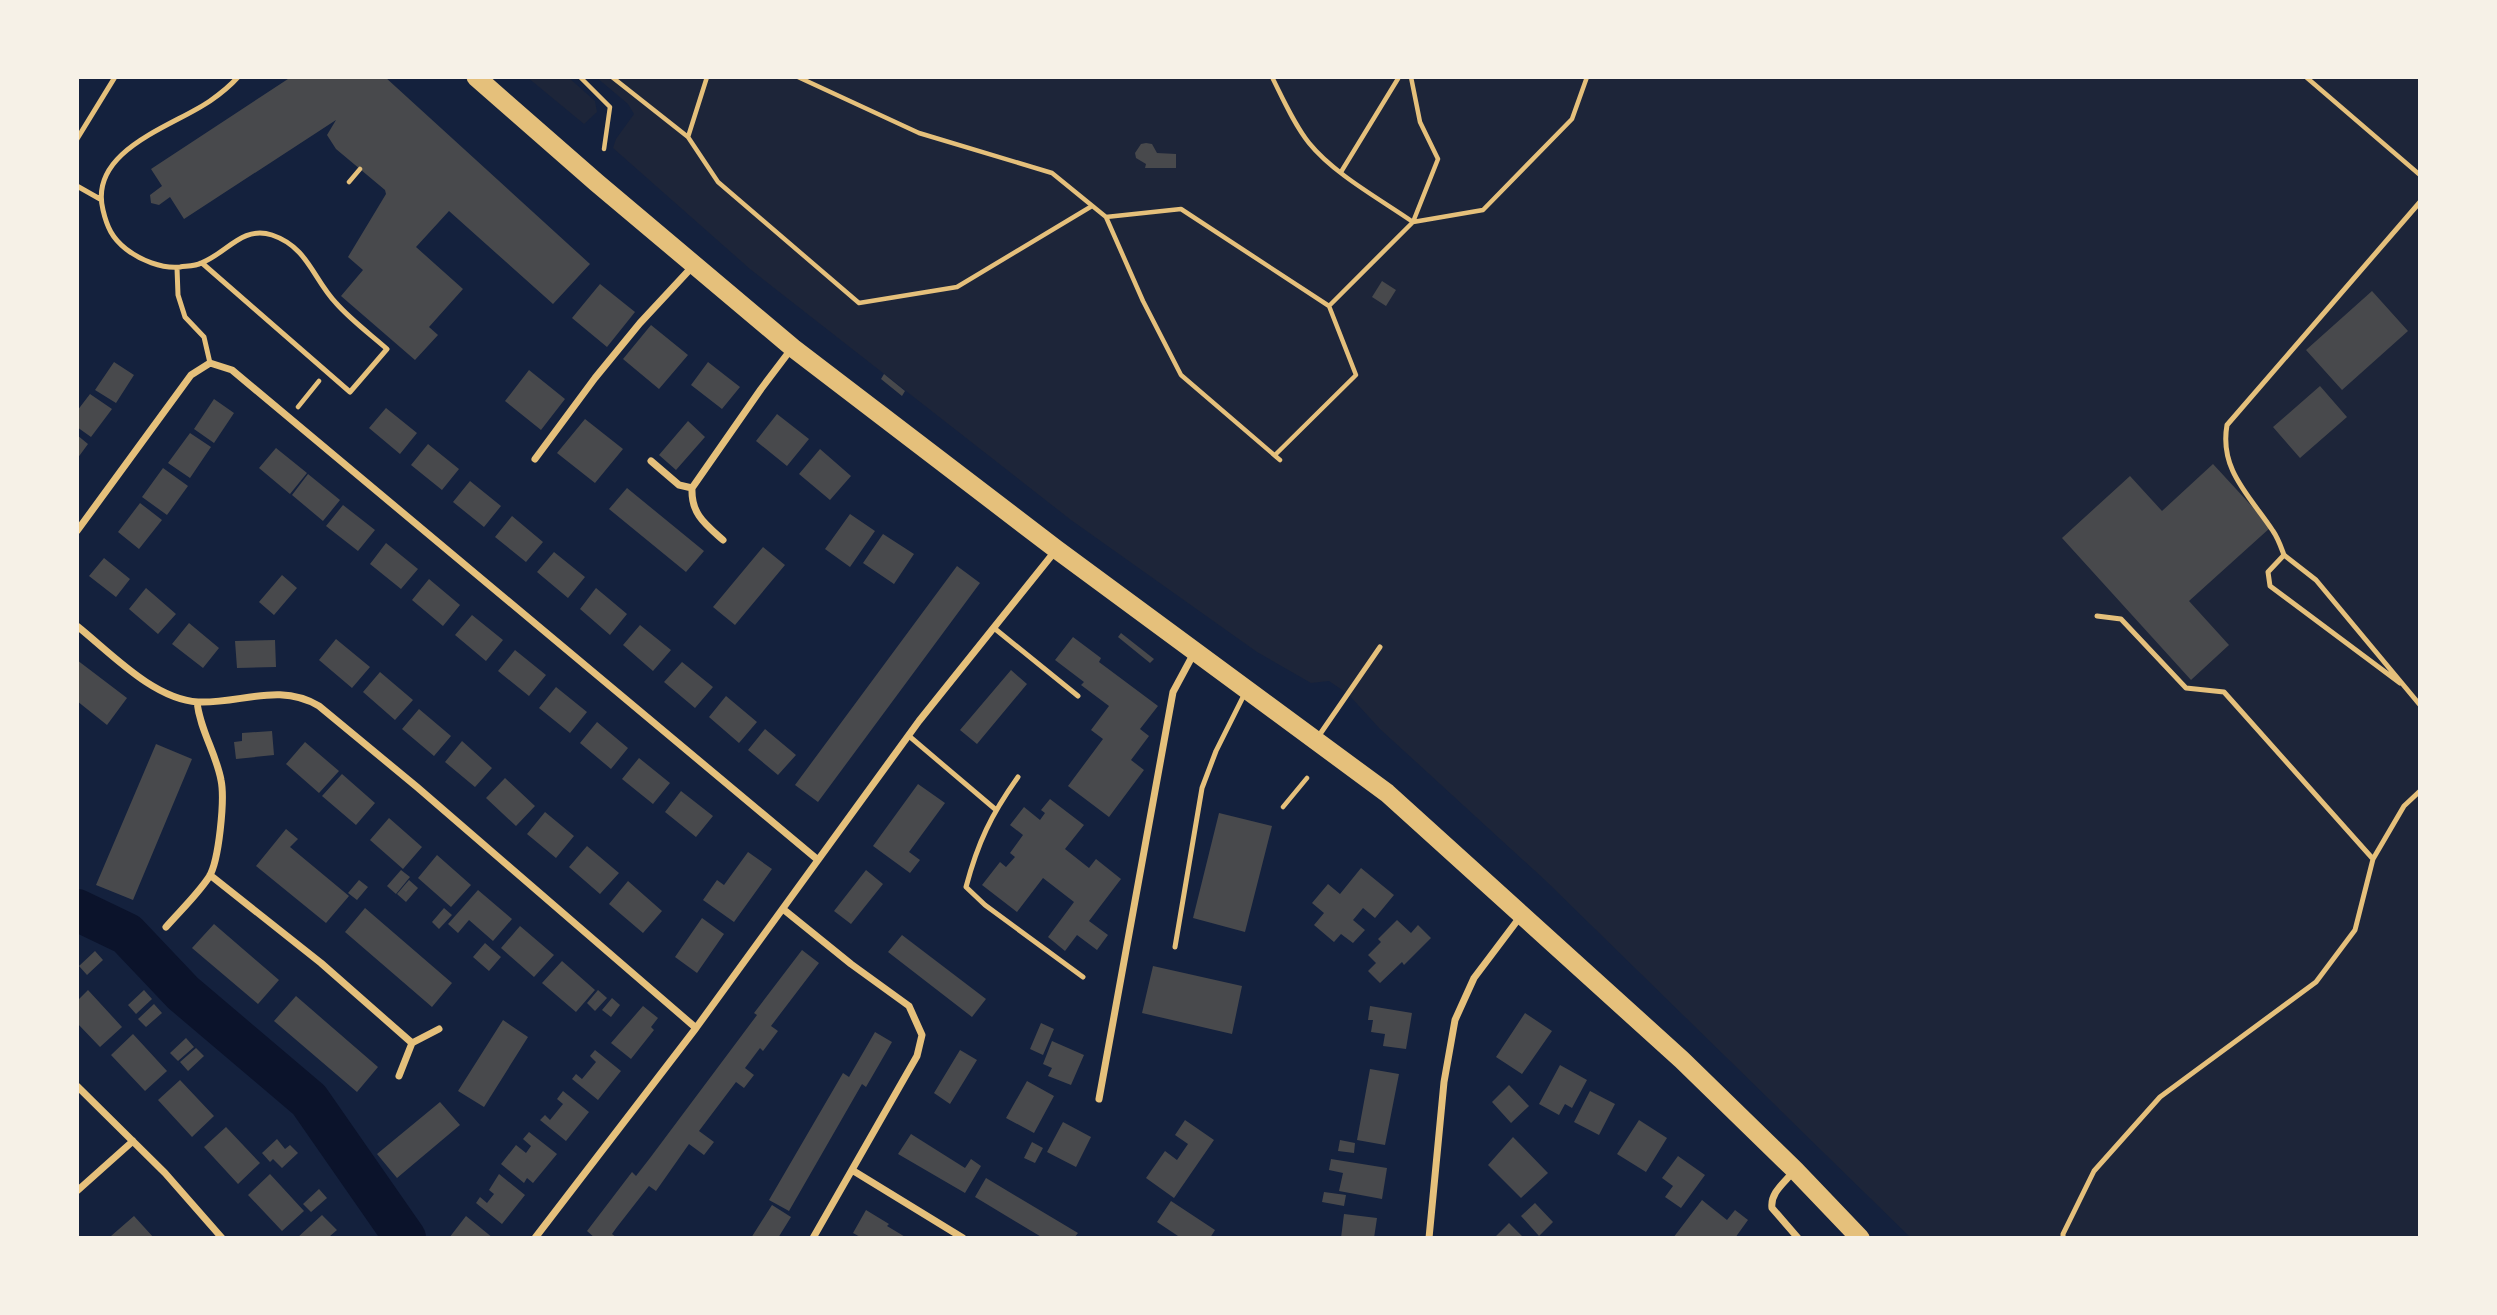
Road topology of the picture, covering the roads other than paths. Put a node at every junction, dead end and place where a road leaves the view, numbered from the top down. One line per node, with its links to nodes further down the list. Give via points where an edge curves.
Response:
1 (115, 77): 4 (lane)
2 (238, 77): 6 (lane, via 209,102 134,144 115,162)
3 (476, 77): 9 (highway)
4 (77, 139)
5 (77, 186): 6 (lane)
6 (100, 199): 10 (lane, via 108,232 125,249 145,261)
7 (2420, 202): 19 (lane, via 2227,425 2224,443 2235,478 2276,533)
8 (202, 263): 8 (lane, via 253,232 271,234 291,244 336,303 387,349 350,392); 10 (lane)
9 (694, 265): 11 (highway); 13 (street, via 640,323)
10 (177, 268): 12 (lane, via 178,295 186,317 204,337)
11 (793, 348): 15 (street); 18 (highway)
12 (210, 363): 16 (street, via 191,375); 36 (street, via 232,370)
13 (535, 459)
14 (651, 461): 15 (street, via 679,485)
15 (692, 488): 17 (street, via 691,504)
16 (77, 531)
17 (723, 540)
18 (1056, 549): 22 (street); 24 (highway)
19 (2284, 555): 25 (lane, via 2316,580); 25 (lane, via 2268,572 2270,586)
20 (2097, 616): 35 (lane, via 2121,620 2186,688 2224,692)
21 (77, 626): 28 (street, via 157,691)
22 (994, 628): 27 (lane); 30 (street)
23 (1380, 647): 31 (lane)
24 (1195, 651): 26 (highway); 48 (street, via 1173,692)
25 (2400, 683): 29 (lane)
26 (1247, 689): 31 (highway); 41 (lane, via 1202,788)
27 (1078, 696)
28 (197, 702): 37 (street, via 221,779 223,802); 43 (street, via 289,694 319,706)
29 (2420, 705)
30 (909, 736): 34 (lane); 36 (street)
31 (1316, 740): 39 (highway, via 1397,801)
32 (1018, 777): 34 (lane)
33 (2420, 791): 35 (lane, via 2404,806)
34 (995, 809): 42 (lane, via 966,887)
35 (2373, 859): 60 (lane, via 2355,930 2316,982 2160,1097 2094,1171)
36 (818, 860): 38 (street)
37 (210, 875): 40 (street); 45 (street)
38 (783, 909): 43 (street); 50 (street, via 909,1006 922,1035 917,1056)
39 (1521, 916): 51 (highway, via 1682,1060); 57 (street, via 1474,978 1455,1020 1444,1082)
40 (166, 927)
41 (1175, 947)
42 (1083, 977)
43 (696, 1028): 53 (street)
44 (439, 1029): 45 (street)
45 (412, 1043): 46 (street)
46 (399, 1076)
47 (77, 1086): 49 (street)
48 (1099, 1099)
49 (133, 1141): 52 (street); 54 (street)
50 (852, 1170): 55 (street); 56 (street)
51 (1795, 1170): 58 (street, via 1771,1203); 59 (highway)
52 (77, 1191)
53 (540, 1236)
54 (222, 1238)
55 (813, 1238)
56 (963, 1238)
57 (1430, 1238)
58 (1798, 1238)
59 (1860, 1238)
60 (2063, 1238)

